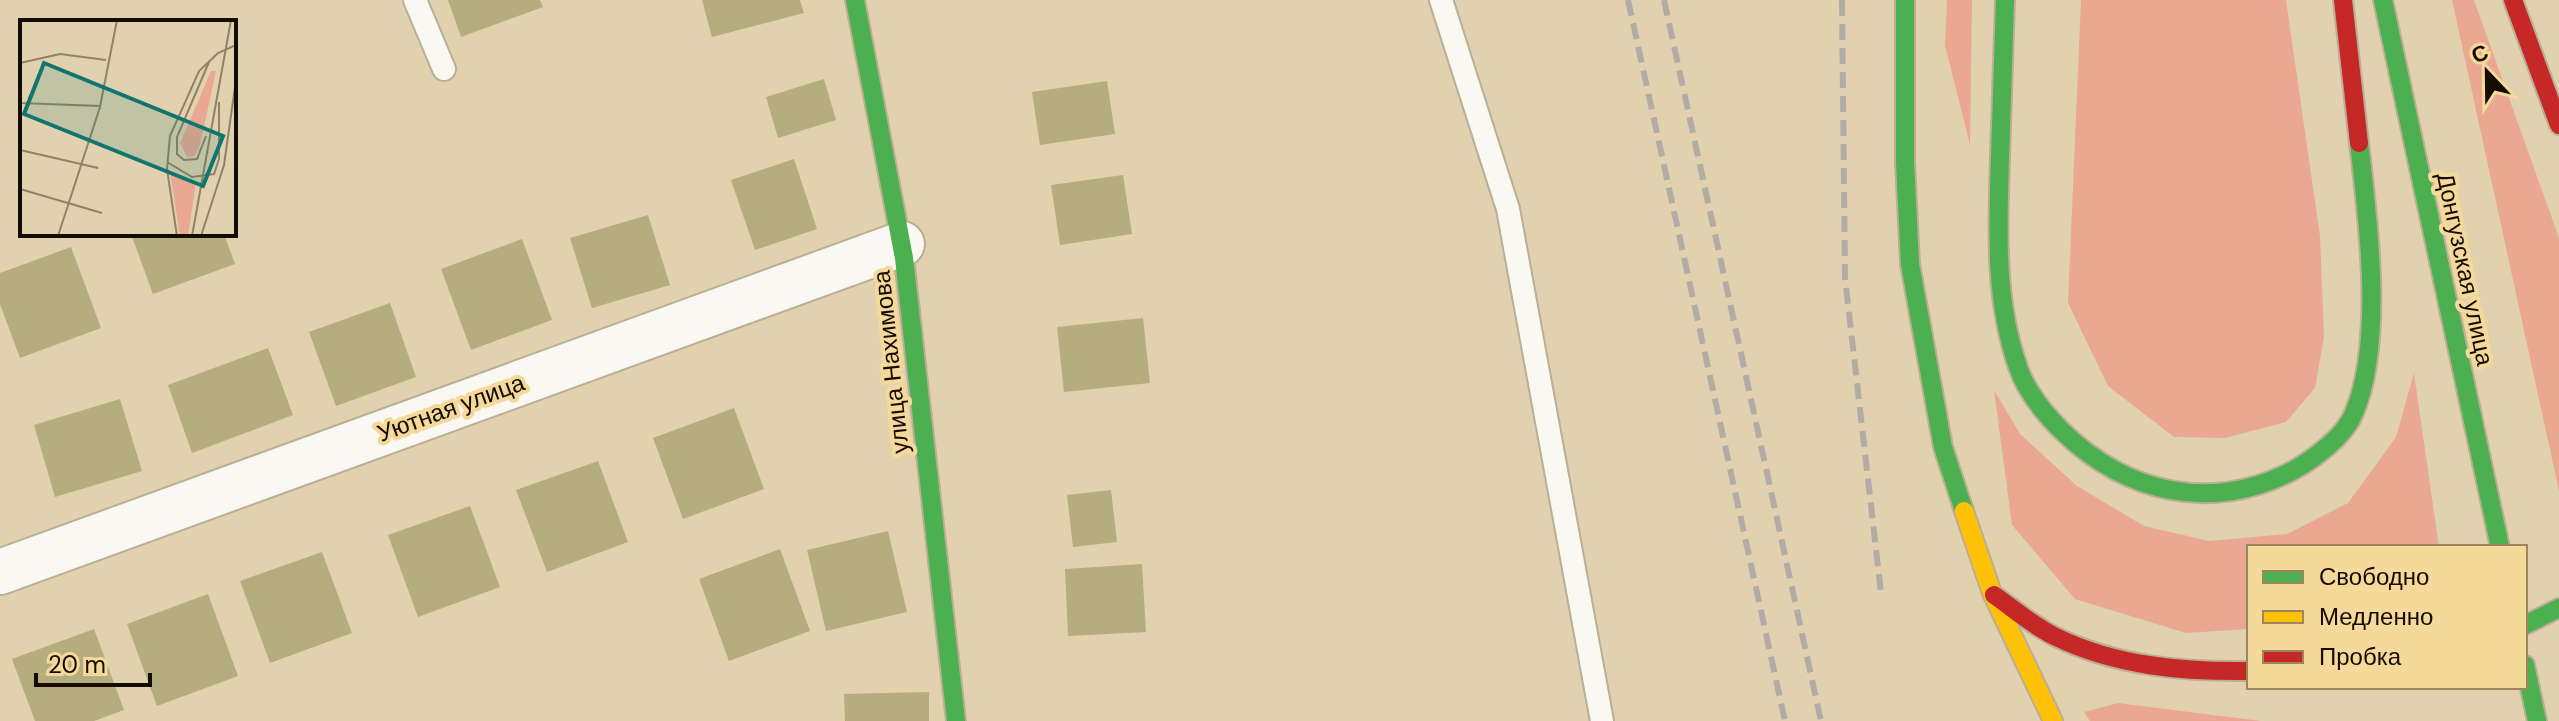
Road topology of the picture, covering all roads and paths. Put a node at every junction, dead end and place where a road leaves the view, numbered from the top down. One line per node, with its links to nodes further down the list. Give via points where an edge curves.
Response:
1 (415, 0): 9 (lane)
2 (855, 0): 11 (main road, улица Нахимова)
3 (1441, 0): 20 (lane, via 1508,209)
4 (1905, 0): 14 (main road, via 1910,264 1943,447)
5 (2005, 0): 6 (main road, via 1997,251 2018,369 2042,411 2089,457 2149,487 2209,495 2269,483 2316,458 2354,415 2370,349 2367,210)
6 (2343, 0)
7 (2383, 0): 12 (main road, Донгузская улица)
8 (2513, 0): 10 (main road)
9 (444, 69)
10 (2559, 125)
11 (902, 244): 13 (street, Уютная улица); 19 (main road, улица Нахимова)
12 (2500, 545)
13 (0, 572)
14 (1992, 593): 17 (main road, via 2053,635 2110,659 2186,673); 21 (main road)
15 (2559, 608): 16 (main road)
16 (2527, 624)
17 (2247, 671)
18 (2527, 674): 22 (main road)
19 (956, 721)
20 (1602, 721)
21 (2053, 721)
22 (2537, 721)

